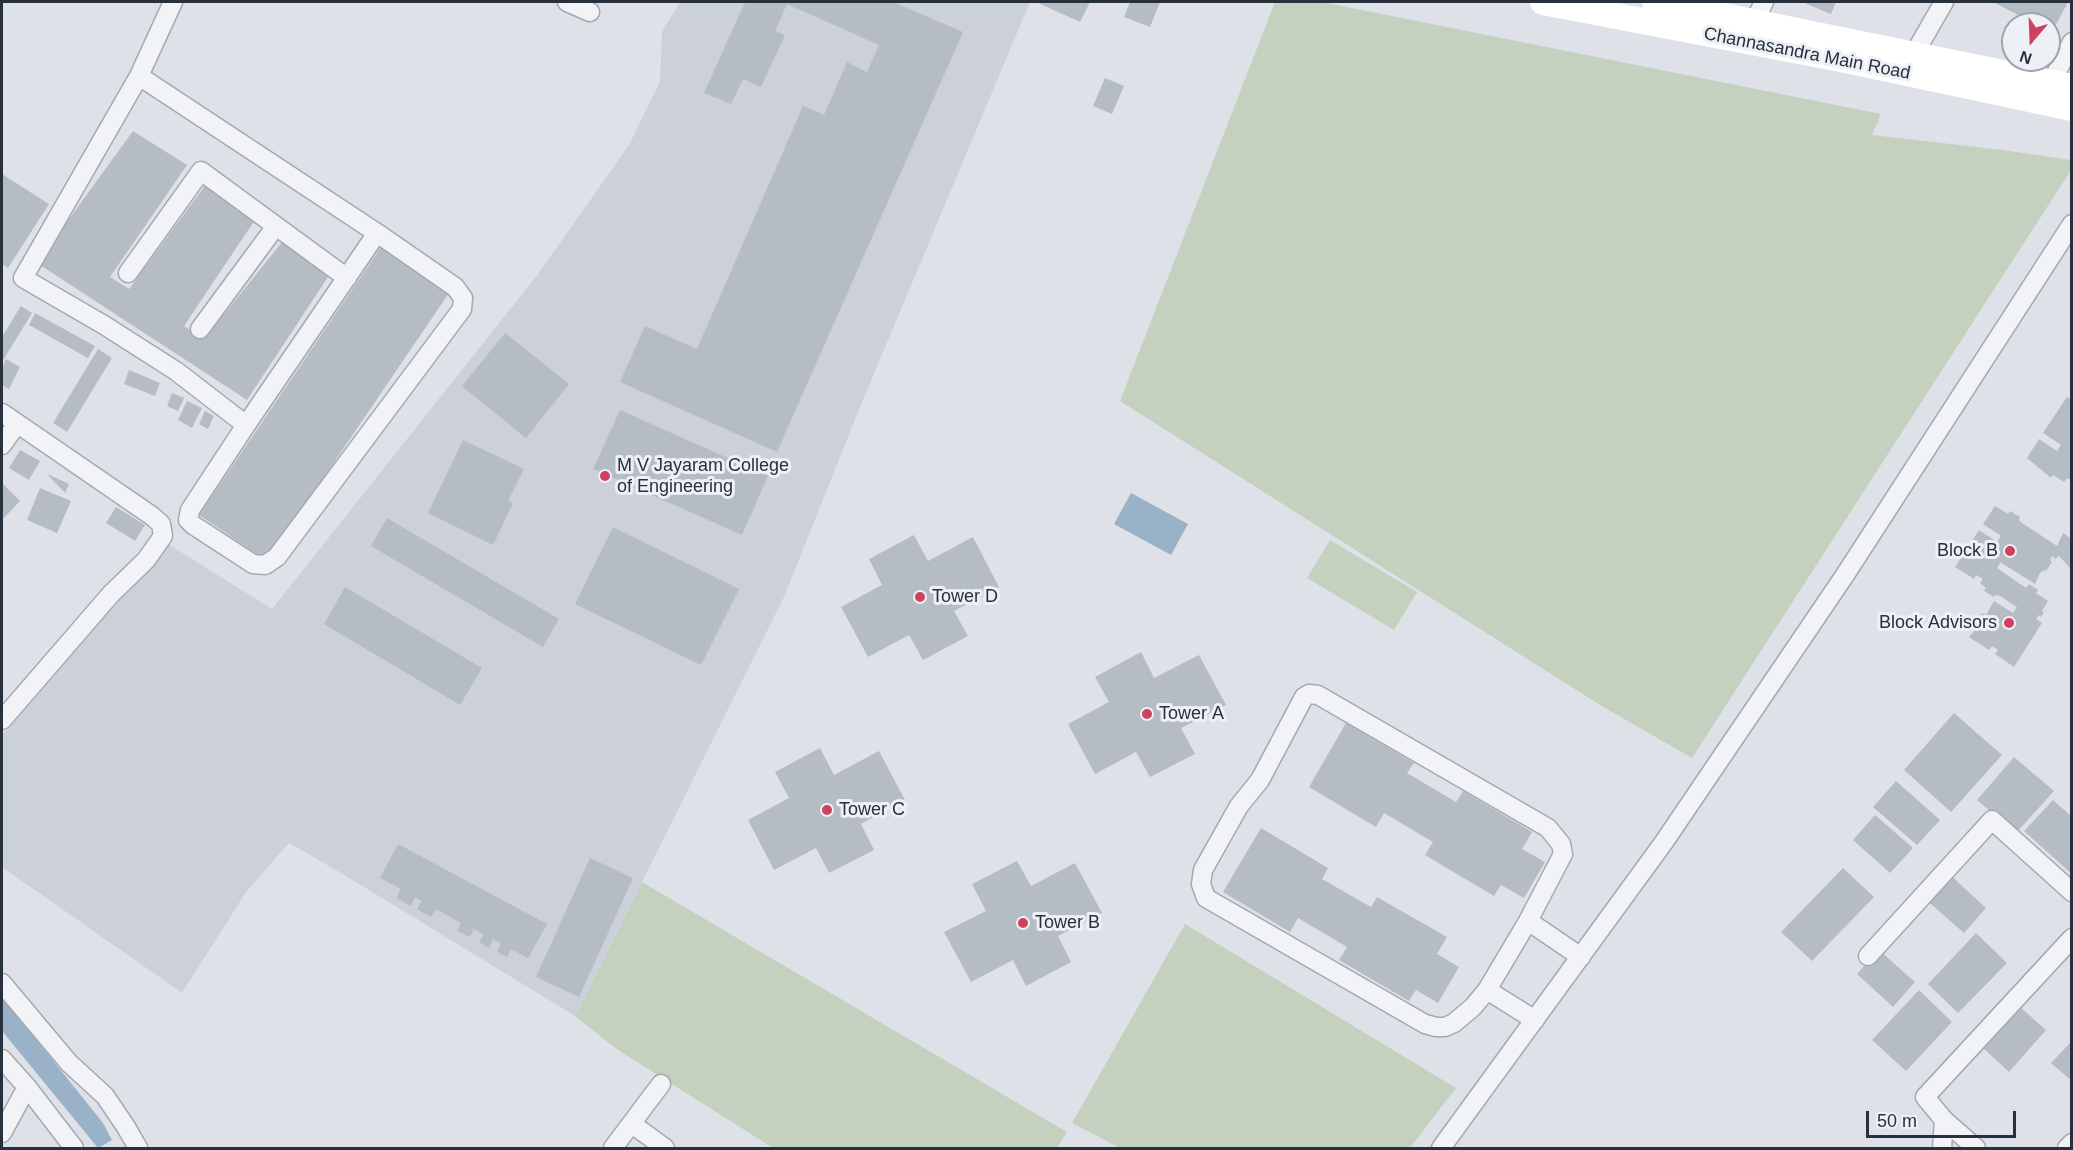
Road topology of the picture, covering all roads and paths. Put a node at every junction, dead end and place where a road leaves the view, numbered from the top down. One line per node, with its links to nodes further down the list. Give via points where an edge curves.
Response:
1 (173, 2): 10 (street)
2 (567, 2): 6 (street)
3 (1543, 2): 12 (main road, Channasandra Main Road)
4 (1654, 2): 7 (main road, Channasandra Main Road)
5 (1944, 2): 9 (street)
6 (590, 12)
7 (1759, 12): 9 (main road, Channasandra Main Road)
8 (2072, 42): 11 (street)
9 (1914, 54): 11 (main road, Channasandra Main Road)
10 (139, 76): 15 (street); 21 (street, via 23,278 176,371)
11 (2061, 85)
12 (2072, 108)
13 (2072, 224): 28 (street, via 1845,575)
14 (276, 226): 16 (street, via 201,171); 17 (street); 18 (street)
15 (378, 233): 17 (street); 21 (street, via 455,287 463,298 462,309 277,557 265,565 253,564 188,520 190,510)
16 (128, 273)
17 (347, 278): 21 (street)
18 (200, 329)
19 (2, 413): 20 (street)
20 (17, 424): 22 (street); 23 (street, via 152,516 161,524 163,537)
21 (246, 425)
22 (2, 445)
23 (2, 720)
24 (2072, 891): 27 (street, via 1992,820)
25 (1528, 921): 28 (street); 30 (street); 30 (street, via 1563,854 1555,834 1318,695 1304,697 1260,780 1239,806 1203,870 1201,884 1206,898 1425,1024 1445,1027 1454,1023)
26 (2072, 938): 35 (street, via 1925,1097)
27 (1868, 956)
28 (1581, 957): 31 (street)
29 (2, 983): 39 (street, via 69,1063 105,1096)
30 (1487, 990): 31 (street)
31 (1535, 1020): 43 (street)
32 (2, 1059): 34 (street)
33 (661, 1084): 36 (street)
34 (27, 1087): 37 (street); 40 (street)
35 (1944, 1120): 44 (street); 45 (street)
36 (632, 1124): 41 (street); 42 (street)
37 (2, 1133)
38 (2072, 1143): 46 (street)
39 (134, 1146)
40 (74, 1149)
41 (613, 1149)
42 (665, 1149)
43 (1441, 1149)
44 (1942, 1149)
45 (1976, 1149)
46 (2067, 1149)

